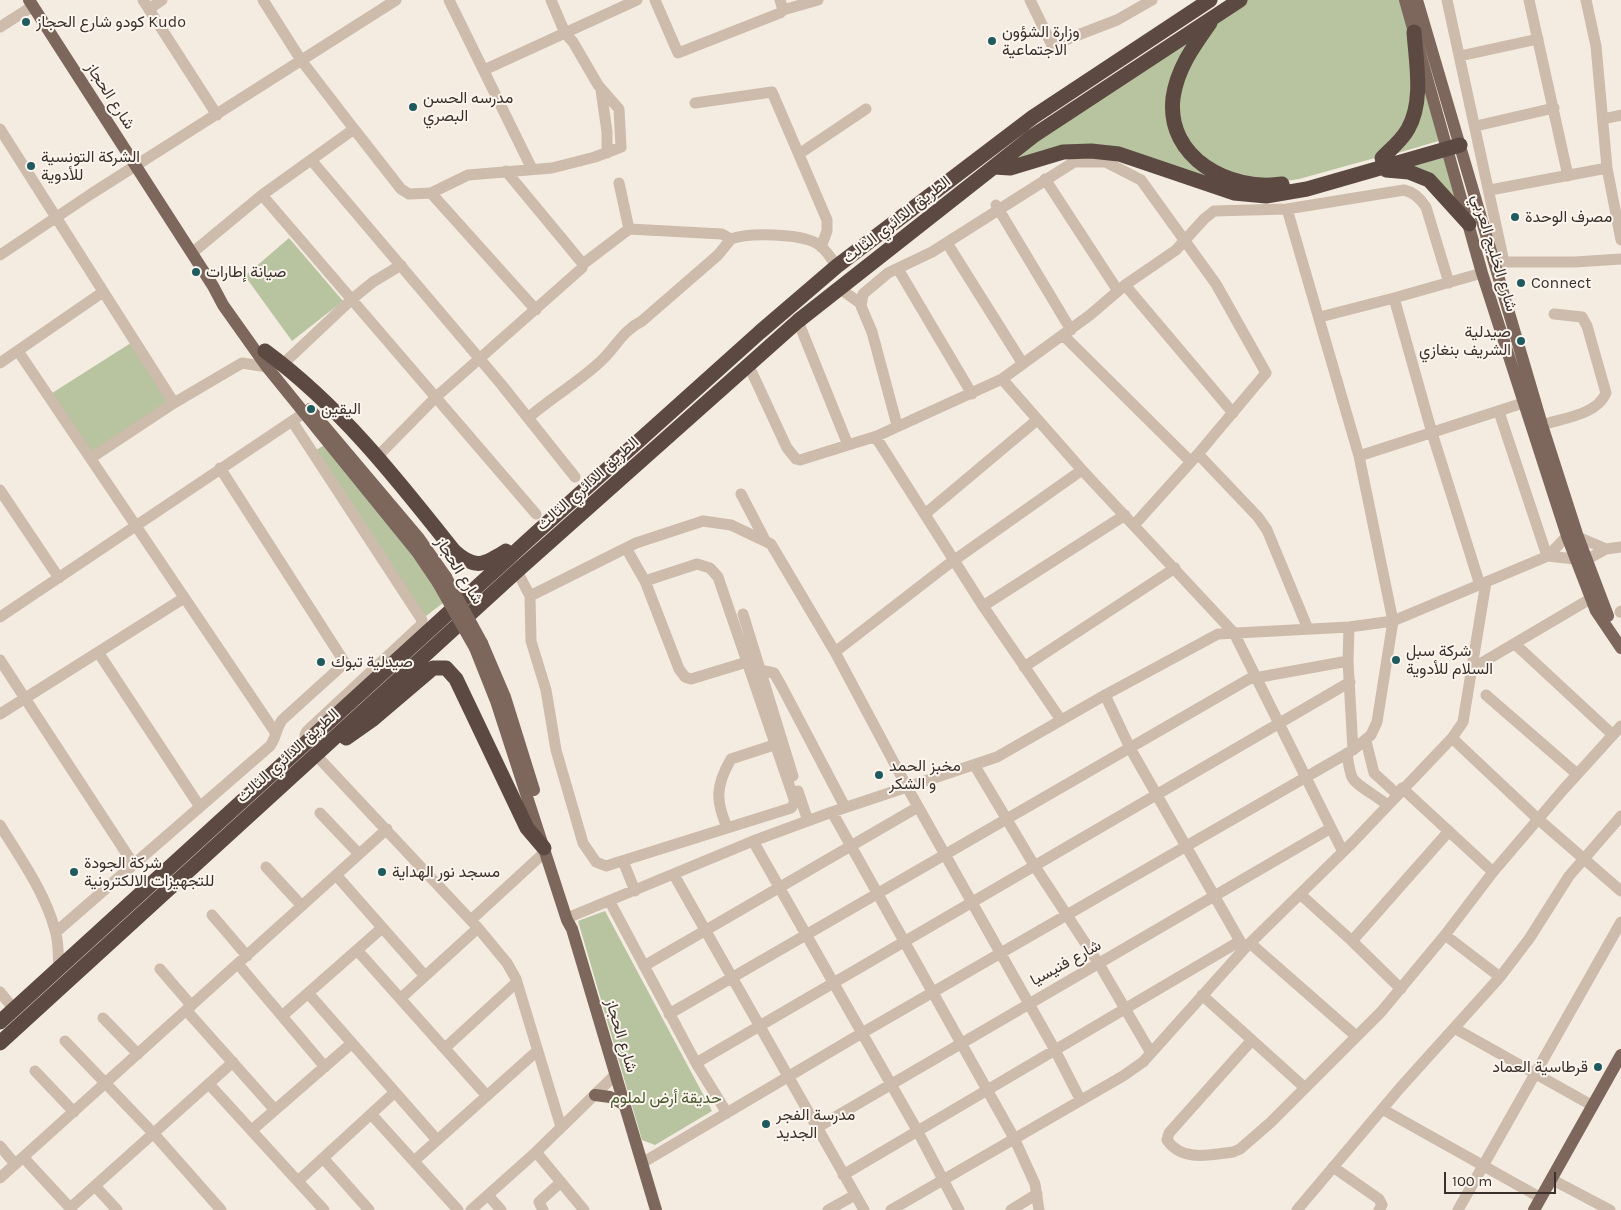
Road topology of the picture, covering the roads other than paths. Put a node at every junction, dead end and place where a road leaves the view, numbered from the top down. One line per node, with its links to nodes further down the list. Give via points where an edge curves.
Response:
1 (162, 0): 20 (street)
2 (264, 0): 28 (street)
3 (396, 0): 28 (street)
4 (449, 0): 29 (street)
5 (551, 0): 24 (street)
6 (558, 0): 24 (street)
7 (637, 0): 24 (street)
8 (655, 0): 21 (street, via 678,53)
9 (818, 0): 21 (street)
10 (1030, 0): 11 (street, via 1052,45 1117,20)
11 (1152, 0)
12 (1210, 0): 71 (highway, الطريق الدائري الثالث, via 1033,117)
13 (1240, 0): 22 (highway, الطريق الدائري الثالث)
14 (1405, 0): 25 (main road, شارع الخليج العربي)
15 (1417, 0): 39 (main road, شارع الخليج العربي)
16 (1447, 0): 27 (street)
17 (1530, 0): 26 (street)
18 (1586, 0): 35 (street, via 1596,46)
19 (31, 3): 23 (street); 43 (main road, شارع الحجاز)
20 (146, 4): 33 (street)
21 (782, 5)
22 (1215, 16): 42 (highway, via 1185,60 1173,97 1180,137 1203,165 1228,180 1264,186); 44 (highway, الطريق الدائري الثالث, via 1049,125)
23 (0, 27)
24 (568, 32): 29 (street); 46 (street, via 602,90 607,153)
25 (1414, 32): 39 (main road, شارع الخليج العربي); 42 (highway, via 1415,109 1408,128)
26 (1538, 39): 27 (street); 31 (street)
27 (1460, 56): 36 (street)
28 (301, 60): 33 (street); 38 (street)
29 (484, 70): 46 (street)
30 (695, 103): 40 (street, via 770,91)
31 (1554, 108): 36 (street); 48 (street)
32 (866, 109): 40 (street)
33 (217, 115): 43 (street)
34 (1621, 116): 35 (street)
35 (1603, 119): 45 (street)
36 (1476, 126): 51 (street)
37 (0, 129): 56 (street)
38 (354, 129): 41 (street); 52 (street, via 401,189 409,194)
39 (1451, 142): 42 (highway); 57 (main road, شارع الخليج العربي); 68 (main road, شارع الخليج العربي)
40 (799, 154): 63 (street, via 827,220)
41 (312, 161): 53 (street); 70 (street)
42 (1381, 164): 44 (highway, via 1291,193 1252,196 1221,190 1119,154 1063,152 1010,168); 57 (highway, via 1429,180)
43 (136, 167): 56 (street); 64 (main road, شارع الحجاز)
44 (994, 167): 66 (highway, الطريق الدائري الثالث)
45 (1607, 168): 48 (street); 60 (street)
46 (532, 170): 47 (street)
47 (506, 171): 52 (street, via 465,176); 69 (street)
48 (1568, 176): 51 (street)
49 (1045, 179): 54 (street); 61 (street, via 1074,162 1110,163 1141,180); 77 (street)
50 (619, 183): 58 (street)
51 (1490, 190): 68 (street)
52 (431, 193): 82 (street)
53 (262, 195): 64 (street); 80 (street)
54 (997, 207): 62 (street); 86 (street)
55 (1287, 209): 61 (street, via 1214,211); 74 (street, via 1409,191 1426,207); 84 (street)
56 (56, 218): 65 (street); 78 (street)
57 (1468, 224): 73 (main road, شارع الخليج العربي)
58 (629, 230): 59 (street); 69 (street)
59 (726, 237): 63 (street, via 779,235 813,241); 103 (street, via 721,251 642,322 629,328 600,362)
60 (1621, 240)
61 (1186, 241): 77 (street); 102 (street, via 1216,284 1266,372)
62 (947, 243): 72 (street); 93 (street)
63 (821, 247): 71 (street)
64 (192, 253): 75 (main road, شارع الحجاز)
65 (0, 255)
66 (876, 259): 72 (street); 76 (highway, الطريق الدائري الثالث)
67 (1621, 259): 68 (street)
68 (1499, 262): 106 (main road, شارع الخليج العربي)
69 (583, 264): 82 (street)
70 (401, 265): 80 (street); 89 (street)
71 (837, 266): 125 (highway, الطريق الدائري الثالث)
72 (893, 270): 81 (street, via 867,290); 96 (street)
73 (1482, 273): 74 (street); 99 (main road, شارع الخليج العربي)
74 (1449, 282): 79 (street)
75 (213, 286): 88 (main road, شارع الحجاز, via 223,294); 94 (main road, شارع الحجاز)
76 (839, 288): 81 (street); 85 (highway, الطريق الدائري الثالث)
77 (1122, 288): 86 (street); 102 (street)
78 (103, 292): 87 (street); 98 (street)
79 (1394, 298): 84 (street); 108 (street)
80 (352, 299): 91 (street); 97 (street)
81 (860, 304): 107 (street, via 872,332)
82 (536, 310): 89 (street)
83 (1554, 314): 106 (street, via 1582,317 1606,393 1595,408)
84 (1320, 317): 112 (street)
85 (798, 322): 92 (highway, الطريق الدائري الثالث); 110 (street)
86 (1067, 332): 93 (street); 114 (street)
87 (18, 351): 90 (street); 113 (street)
88 (265, 351): 91 (highway); 137 (main road, شارع الحجاز, via 418,537)
89 (480, 360): 97 (street); 103 (street)
90 (0, 363)
91 (282, 364): 111 (highway)
92 (748, 364): 110 (street, via 787,448 796,459); 135 (highway, الطريق الدائري الثالث)
93 (1023, 364): 95 (street)
94 (267, 367): 98 (street, via 242,363); 101 (main road, شارع الحجاز)
95 (1002, 380): 96 (street); 104 (street)
96 (972, 394): 107 (street)
97 (436, 397): 111 (street); 120 (street)
98 (174, 403): 113 (street)
99 (1523, 403): 100 (street); 126 (main road, شارع الخليج العربي)
100 (1499, 412): 108 (street); 131 (street)
101 (304, 413): 105 (street); 137 (main road, شارع الحجاز)
102 (1233, 413): 114 (street)
103 (528, 418): 117 (street)
104 (1037, 420): 116 (street); 121 (street)
105 (292, 421): 115 (street); 177 (street, via 422,620 421,625 307,730 305,735)
106 (1542, 425): 126 (main road, شارع الخليج العربي)
107 (897, 426): 109 (street)
108 (1432, 433): 112 (street); 139 (street)
109 (877, 436): 110 (street); 121 (street)
110 (848, 445)
111 (378, 456): 125 (highway, via 454,551 465,560 477,564 489,562)
112 (1359, 456): 146 (street)
113 (91, 458): 124 (street)
114 (1195, 458): 123 (street); 148 (street, via 1267,530)
115 (220, 468): 124 (street); 171 (street, via 345,663 288,715)
116 (1082, 470): 122 (street); 132 (street)
117 (575, 477)
118 (0, 490): 136 (street)
119 (741, 494): 127 (street)
120 (536, 514)
121 (925, 514): 132 (street)
122 (1125, 515): 123 (street); 143 (street)
123 (1135, 524): 134 (street)
124 (137, 526): 136 (street); 141 (street)
125 (536, 533): 177 (highway, الطريق الدائري الثالث)
126 (1572, 537): 130 (street); 131 (street); 133 (main road, شارع الخليج العربي)
127 (765, 540): 129 (street, via 731,525 703,521); 155 (street, via 774,548)
128 (1621, 547): 130 (street)
129 (626, 548): 138 (street); 140 (street)
130 (1606, 549): 133 (street)
131 (1547, 556): 133 (street); 139 (street)
132 (955, 560): 143 (street); 155 (street)
133 (1581, 560): 142 (main road, شارع الخليج العربي); 150 (main road, شارع الخليج العربي, via 1603,606)
134 (1175, 568): 149 (street); 159 (street)
135 (517, 571): 140 (street); 177 (highway, الطريق الدائري الثالث)
136 (59, 578): 145 (street)
137 (442, 580): 152 (main road, شارع الحجاز, bridge)
138 (645, 581): 157 (street, via 685,677 691,680); 157 (street, via 697,564 710,568 718,577)
139 (1483, 583): 146 (street); 160 (street)
140 (530, 596): 208 (street, via 531,641 546,690 556,750 583,843 596,862 606,866)
141 (184, 598): 154 (street); 171 (street)
142 (1590, 599): 151 (street); 153 (main road, شارع الخليج العربي)
143 (983, 606): 159 (street)
144 (744, 614): 161 (street)
145 (0, 617)
146 (1393, 621): 147 (street); 174 (street, via 1377,722)
147 (1349, 627): 148 (street); 158 (street)
148 (1308, 629): 149 (street)
149 (1234, 633): 162 (street); 164 (street, via 1212,637)
150 (1621, 634)
151 (1515, 644): 160 (street); 172 (street)
152 (478, 646): 203 (main road, شارع الحجاز); 226 (main road, شارع الحجاز, via 505,697)
153 (1621, 648)
154 (98, 652): 166 (street); 186 (street)
155 (835, 652): 182 (street)
156 (0, 660): 166 (street)
157 (747, 662): 175 (street)
158 (1348, 662): 162 (street); 163 (street)
159 (1024, 667): 168 (street)
160 (1473, 668): 173 (street, via 1464,722)
161 (760, 670): 187 (street, via 774,673); 194 (street)
162 (1255, 677): 169 (street); 176 (street)
163 (1350, 682): 169 (street); 178 (street)
164 (1105, 695): 168 (street); 176 (street)
165 (1486, 695): 180 (street)
166 (25, 698): 167 (street); 209 (street)
167 (0, 714)
168 (1061, 720): 179 (street, via 998,757)
169 (1280, 724): 181 (street); 184 (street)
170 (1621, 726): 172 (street)
171 (275, 732): 186 (street, via 270,746)
172 (1612, 735): 180 (street)
173 (1452, 738): 183 (street); 193 (street)
174 (1366, 741): 178 (street); 183 (street, via 1374,773)
175 (774, 745): 196 (street, via 736,757 729,763 719,783 719,809); 196 (street, via 794,805)
176 (1130, 748): 184 (street); 192 (street)
177 (315, 749): 198 (street); 203 (highway, via 342,740 373,719 433,668 446,668 456,678 528,828); 241 (highway, الطريق الدائري الثالث)
178 (1350, 752): 181 (street); 185 (street, via 1352,778)
179 (975, 766): 182 (street); 192 (street)
180 (1577, 774): 193 (street)
181 (1305, 776): 197 (street); 201 (street)
182 (907, 787): 187 (street); 188 (street)
183 (1400, 791): 185 (street); 199 (street)
184 (1156, 794): 201 (street); 210 (street)
185 (1387, 805): 204 (street)
186 (200, 807): 209 (street)
187 (845, 807): 189 (street)
188 (918, 807): 202 (street); 206 (street)
189 (832, 812): 194 (street); 202 (street)
190 (320, 813): 205 (street)
191 (1621, 816): 207 (street)
192 (1008, 818): 206 (street); 210 (street)
193 (1538, 819): 207 (street); 212 (street)
194 (808, 820): 200 (street)
195 (0, 824): 232 (street, via 39,890)
196 (727, 827): 208 (street)
197 (1331, 828): 204 (street); 220 (street, شارع فنيسيا)
198 (387, 829): 205 (street); 228 (street)
199 (1449, 831): 212 (street); 235 (street)
200 (754, 840): 213 (street); 215 (street)
201 (1186, 846): 220 (street); 225 (street)
202 (850, 847): 215 (street); 218 (street)
203 (544, 850): 228 (street); 230 (main road, شارع الحجاز)
204 (1343, 852): 219 (street)
205 (359, 854): 214 (street)
206 (946, 856): 218 (street); 222 (street)
207 (1582, 858): 217 (street); 248 (street)
208 (623, 861): 216 (street)
209 (134, 865): 232 (street)
210 (1034, 865): 222 (street); 225 (street)
211 (266, 867): 223 (street)
212 (1493, 872): 233 (street)
213 (674, 874): 216 (street); 231 (street)
214 (336, 875): 223 (street); 229 (street)
215 (778, 888): 231 (street); 234 (street)
216 (635, 891): 221 (street)
217 (1621, 891)
218 (877, 893): 234 (street); 236 (street)
219 (1300, 894): 235 (street); 237 (street)
220 (1214, 896): 237 (street); 243 (street, شارع فنيسيا)
221 (610, 902): 226 (street); 244 (street)
222 (972, 902): 236 (street); 239 (street)
223 (302, 906): 240 (street)
224 (212, 915): 240 (street)
225 (1069, 915): 239 (street); 243 (street)
226 (572, 916): 230 (main road, شارع الحجاز)
227 (1621, 922): 286 (street)
228 (474, 924): 247 (street); 250 (street, via 507,963)
229 (382, 928): 238 (street); 247 (street)
230 (572, 929): 287 (main road, شارع الحجاز)
231 (705, 931): 244 (street); 249 (street)
232 (56, 932): 245 (street)
233 (1445, 935): 248 (street); 252 (street)
234 (805, 936): 249 (street); 251 (street)
235 (1352, 940): 252 (street)
236 (904, 942): 251 (street); 254 (street)
237 (1245, 944): 256 (street); 261 (street); 269 (street)
238 (357, 950): 255 (street); 257 (street)
239 (1001, 954): 254 (street); 258 (street)
240 (247, 956): 242 (street)
241 (82, 958): 245 (highway, الطريق الدائري الثالث); 272 (highway, الطريق الدائري الثالث)
242 (238, 964): 259 (street); 263 (street)
243 (1099, 964): 258 (street, شارع فنيسيا); 261 (street)
244 (644, 966): 262 (street)
245 (59, 969): 260 (highway, الطريق الدائري الثالث)
246 (160, 969): 259 (street)
247 (425, 976): 257 (street)
248 (1500, 977): 267 (street)
249 (732, 979): 262 (street); 266 (street)
250 (517, 982): 275 (street); 277 (street)
251 (832, 982): 266 (street); 268 (street)
252 (1401, 989): 269 (street)
253 (0, 992): 260 (street)
254 (931, 992): 268 (street); 274 (street)
255 (308, 993): 263 (street); 273 (street)
256 (1202, 995): 270 (street); 279 (street)
257 (401, 998): 275 (street)
258 (1028, 1003): 274 (street, شارع فنيسيا); 276 (street)
259 (189, 1008): 278 (street); 281 (street)
260 (14, 1010): 265 (highway, الطريق الدائري الثالث)
261 (1125, 1011): 276 (street); 279 (street)
262 (669, 1014): 282 (street)
263 (282, 1016): 283 (street)
264 (104, 1018): 278 (street)
265 (0, 1022)
266 (759, 1026): 282 (street); 288 (street)
267 (1454, 1028): 286 (street); 300 (street)
268 (862, 1033): 288 (street); 291 (street)
269 (1356, 1036): 292 (street)
270 (1252, 1040): 292 (street); 292 (street, via 1169,1133 1167,1140 1174,1150 1184,1155 1240,1149)
271 (66, 1041): 289 (street)
272 (0, 1043)
273 (352, 1043): 283 (street); 294 (street)
274 (961, 1044): 291 (street, شارع فنيسيا); 293 (street)
275 (445, 1048): 295 (street)
276 (1055, 1050): 293 (street); 297 (street)
277 (537, 1051): 295 (street); 305 (street)
278 (138, 1054): 289 (street)
279 (1151, 1054): 297 (street, via 1123,1076)
280 (1621, 1055): 285 (main road)
281 (233, 1062): 290 (street); 301 (street)
282 (696, 1062): 303 (street)
283 (325, 1066): 301 (street)
284 (35, 1071): 302 (street)
285 (1617, 1071): 299 (main road)
286 (1536, 1073): 299 (street); 318 (street)
287 (616, 1074): 296 (street); 298 (main road, شارع الحجاز)
288 (788, 1076): 303 (street); 306 (street)
289 (105, 1083): 302 (street); 309 (street)
290 (209, 1084): 307 (street); 309 (street)
291 (891, 1084): 306 (street, شارع فنيسيا); 308 (street)
292 (1304, 1087)
293 (986, 1090): 308 (street); 310 (street)
294 (395, 1092): 304 (street); 311 (street)
295 (487, 1096): 311 (street)
296 (595, 1096): 298 (main road, via 610,1097); 305 (street)
297 (1080, 1099): 310 (street)
298 (626, 1104): 317 (main road, شارع الحجاز)
299 (1592, 1106): 323 (main road)
300 (1382, 1109): 318 (street); 319 (street)
301 (275, 1110): 307 (street)
302 (74, 1112): 315 (street)
303 (727, 1113): 317 (street)
304 (371, 1114): 314 (street); 316 (street)
305 (561, 1127): 313 (street)
306 (818, 1127): 320 (street)
307 (252, 1130): 324 (street)
308 (917, 1130): 320 (street); 322 (street)
309 (154, 1134): 326 (street); 335 (street)
310 (1014, 1138): 322 (street); 327 (street)
311 (437, 1140): 316 (street)
312 (0, 1146): 315 (street)
313 (536, 1152): 325 (street); 328 (street)
314 (323, 1158): 324 (street); 333 (street)
315 (19, 1160): 321 (street); 332 (street)
316 (414, 1161): 337 (street)
317 (642, 1163): 342 (main road, شارع الحجاز)
318 (1484, 1165): 330 (street); 350 (street)
319 (1333, 1167): 331 (street); 349 (street, via 1379,1199 1382,1205)
320 (844, 1175): 329 (street)
321 (0, 1178)
322 (943, 1179): 345 (street); 346 (street)
323 (1552, 1179): 330 (main road); 352 (street)
324 (298, 1181): 336 (street)
325 (561, 1182): 340 (street, via 539,1202); 341 (street)
326 (95, 1186): 332 (street); 334 (street)
327 (1037, 1194): 347 (street); 348 (street)
328 (488, 1195): 338 (street); 339 (street)
329 (855, 1195): 343 (street); 344 (street)
330 (1541, 1198): 351 (main road)
331 (1304, 1208)
332 (71, 1209)
333 (366, 1209)
334 (116, 1210)
335 (221, 1210)
336 (324, 1210)
337 (458, 1210)
338 (472, 1210)
339 (501, 1210)
340 (543, 1210)
341 (584, 1210)
342 (656, 1210)
343 (828, 1210)
344 (864, 1210)
345 (891, 1210)
346 (959, 1210)
347 (1011, 1210)
348 (1039, 1210)
349 (1379, 1210)
350 (1458, 1210)
351 (1534, 1210)
352 (1610, 1210)

